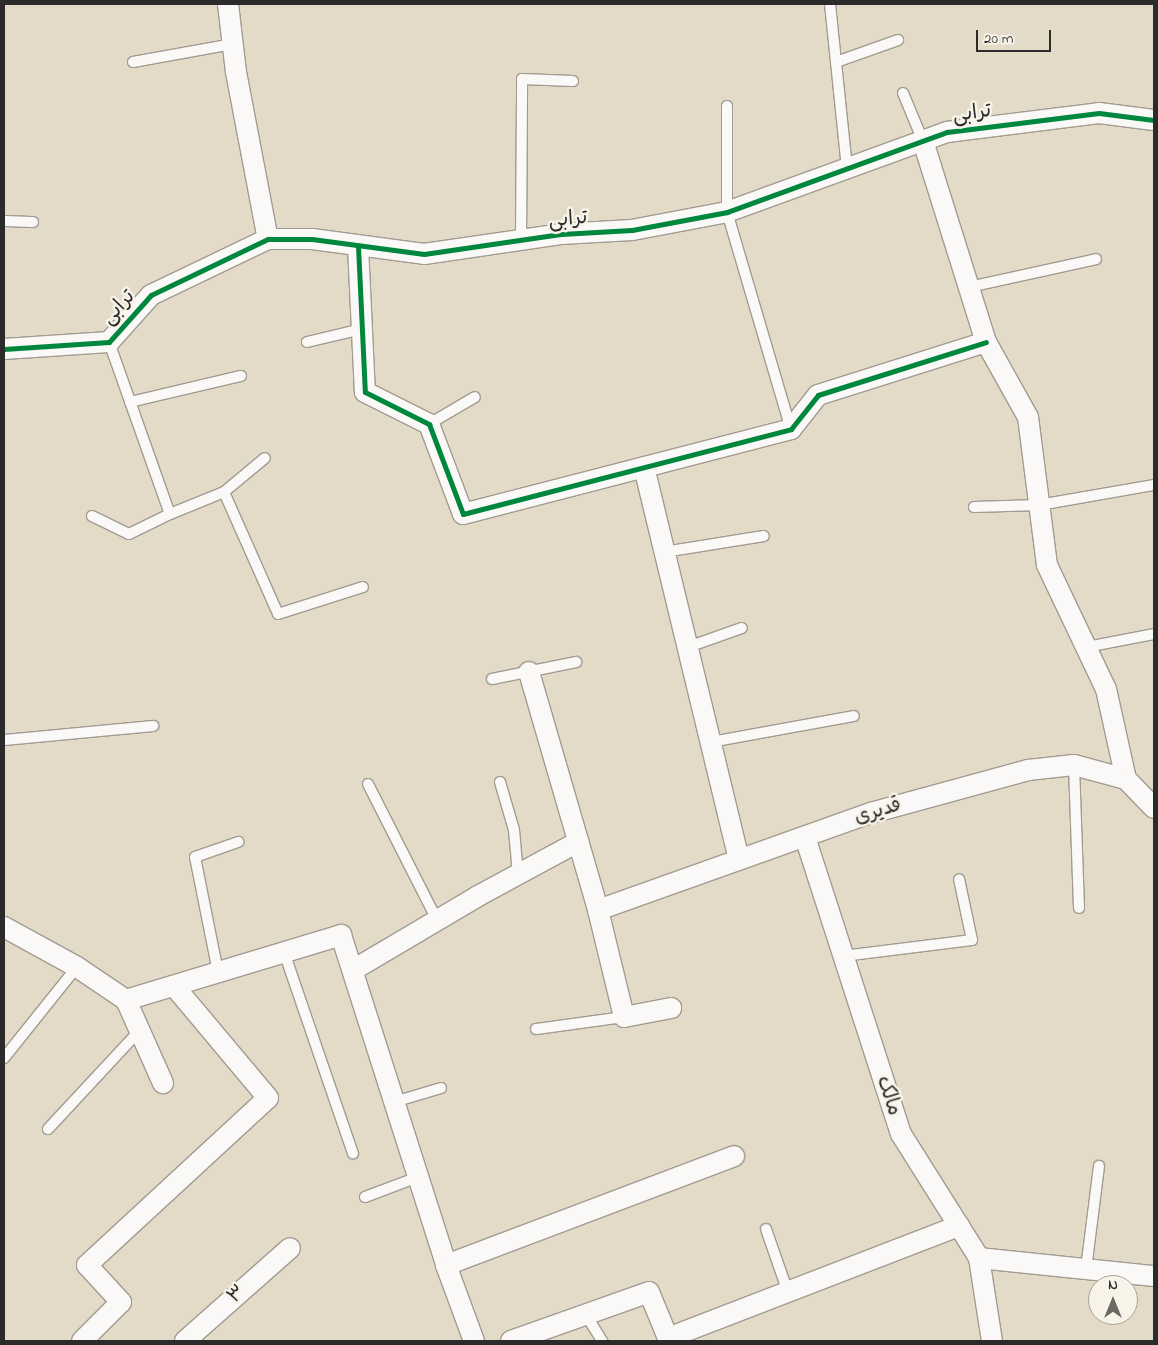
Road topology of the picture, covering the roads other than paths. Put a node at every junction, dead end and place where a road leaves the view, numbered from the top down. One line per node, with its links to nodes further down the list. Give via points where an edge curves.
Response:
1 (228, 4): 4 (street)
2 (830, 4): 6 (lane)
3 (898, 40): 6 (lane)
4 (233, 44): 5 (lane); 16 (street)
5 (133, 62)
6 (836, 62): 12 (lane)
7 (573, 81): 17 (lane, via 522,79)
8 (903, 94): 11 (lane)
9 (727, 106): 13 (lane)
10 (1154, 120): 11 (street, ترابی, via 1099,113 947,132)
11 (923, 141): 12 (street, ترابی); 20 (street)
12 (847, 169): 13 (street, ترابی)
13 (727, 212): 17 (street, ترابی, via 632,230); 30 (lane)
14 (4, 221): 15 (lane)
15 (33, 222)
16 (268, 239): 18 (street, ترابی, via 312,239); 22 (street, ترابی, via 151,295)
17 (521, 240): 18 (street, ترابی, via 424,254)
18 (358, 246): 21 (street)
19 (1096, 259): 20 (lane)
20 (969, 287): 24 (street)
21 (362, 329): 23 (lane); 29 (street, via 365,392)
22 (109, 342): 25 (street, ترابی); 28 (lane)
23 (307, 342)
24 (986, 342): 30 (street, via 818,395); 35 (street, via 1028,417)
25 (4, 349)
26 (241, 376): 28 (lane)
27 (475, 397): 29 (lane)
28 (130, 402): 37 (lane)
29 (429, 424): 32 (street, via 463,514)
30 (790, 429): 32 (street)
31 (265, 458): 34 (lane)
32 (644, 467): 40 (street)
33 (1154, 484): 35 (lane)
34 (224, 492): 37 (lane); 41 (lane, via 278,614)
35 (1039, 506): 36 (lane); 45 (street, via 1047,565)
36 (974, 507)
37 (170, 514): 38 (lane, via 129,534)
38 (92, 516)
39 (764, 536): 40 (lane)
40 (664, 552): 44 (street)
41 (363, 587)
42 (742, 628): 44 (lane)
43 (1154, 634): 45 (lane)
44 (688, 647): 52 (street)
45 (1087, 647): 54 (street, via 1106,689)
46 (576, 662): 47 (lane)
47 (529, 672): 48 (lane); 60 (street)
48 (492, 679)
49 (854, 716): 52 (lane)
50 (153, 726): 51 (lane)
51 (4, 740)
52 (711, 742): 61 (street)
53 (1074, 764): 54 (street, قدیری); 58 (street, قدیری, via 1028,770 872,813); 64 (lane)
54 (1126, 779): 57 (street, قدیری)
55 (500, 782): 62 (lane, via 514,830)
56 (368, 784): 66 (lane)
57 (1154, 808)
58 (806, 837): 61 (street, قدیری); 69 (street, مالک)
59 (238, 842): 72 (lane, via 195,857)
60 (578, 842): 62 (street); 65 (street)
61 (740, 859): 65 (street, قدیری)
62 (518, 875): 66 (street)
63 (959, 879): 69 (lane, via 972,940)
64 (1079, 908)
65 (598, 910): 76 (street)
66 (437, 920): 71 (street)
67 (4, 927): 70 (street)
68 (284, 952): 71 (street, via 341,935); 72 (street); 84 (lane)
69 (843, 956): 89 (street, مالک, via 900,1134)
70 (77, 966): 74 (street); 79 (lane)
71 (353, 970): 82 (street)
72 (218, 972): 73 (street)
73 (174, 986): 74 (street); 98 (street, via 268,1098 87,1265 121,1302)
74 (126, 1000): 78 (street)
75 (671, 1008): 76 (street)
76 (624, 1017): 77 (lane)
77 (536, 1029)
78 (139, 1031): 80 (street); 83 (lane)
79 (4, 1058)
80 (163, 1083)
81 (441, 1088): 82 (lane)
82 (394, 1102): 87 (street)
83 (48, 1129)
84 (353, 1154)
85 (734, 1156): 93 (street)
86 (1099, 1166): 94 (lane)
87 (418, 1177): 88 (lane); 93 (street)
88 (365, 1198)
89 (959, 1226): 92 (street, مالک); 96 (street)
90 (766, 1229): 96 (lane)
91 (290, 1248): 99 (street, ۳)
92 (979, 1258): 94 (street); 103 (street, مالک)
93 (446, 1265): 100 (street)
94 (1086, 1269): 95 (street)
95 (1154, 1276)
96 (788, 1292): 97 (street, via 668,1338 649,1292)
97 (586, 1315): 101 (street); 102 (lane)
98 (82, 1341)
99 (185, 1341)
100 (474, 1341)
101 (511, 1341)
102 (602, 1341)
103 (992, 1341)

